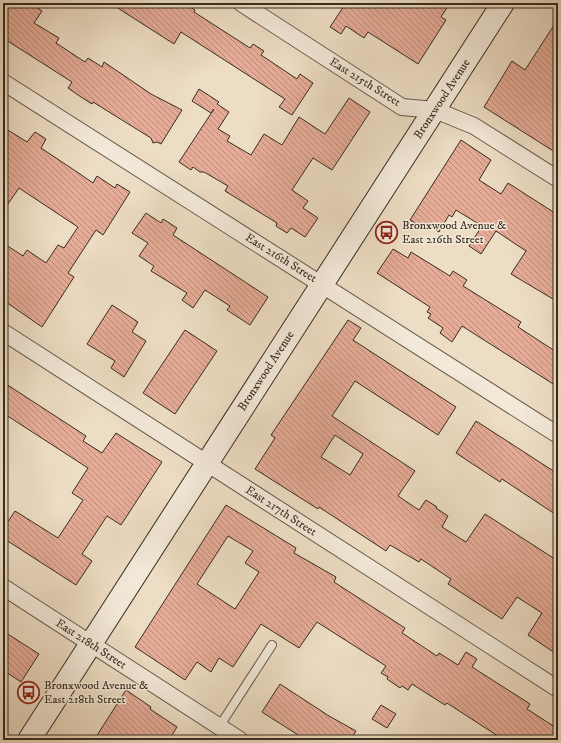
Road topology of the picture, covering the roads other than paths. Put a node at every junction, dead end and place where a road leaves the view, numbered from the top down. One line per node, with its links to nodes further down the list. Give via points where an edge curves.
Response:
1 (241, 3): 4 (street, East 215th Street, via 402,107)
2 (504, 3): 4 (street, Bronxwood Avenue)
3 (3, 82): 6 (street, East 216th Street)
4 (435, 110): 5 (street, East 215th Street, via 474,126); 6 (street, Bronxwood Avenue)
5 (558, 179)
6 (322, 285): 8 (street, East 216th Street); 9 (street, Bronxwood Avenue)
7 (3, 332): 9 (street, East 217th Street)
8 (558, 435)
9 (207, 463): 11 (street, Bronxwood Avenue); 13 (street, East 217th Street)
10 (3, 587): 11 (street, East 218th Street)
11 (91, 644): 14 (street, East 218th Street); 15 (street, Bronxwood Avenue)
12 (272, 645): 14 (lane)
13 (558, 689)
14 (219, 726): 16 (street, East 218th Street)
15 (29, 740)
16 (240, 740)

